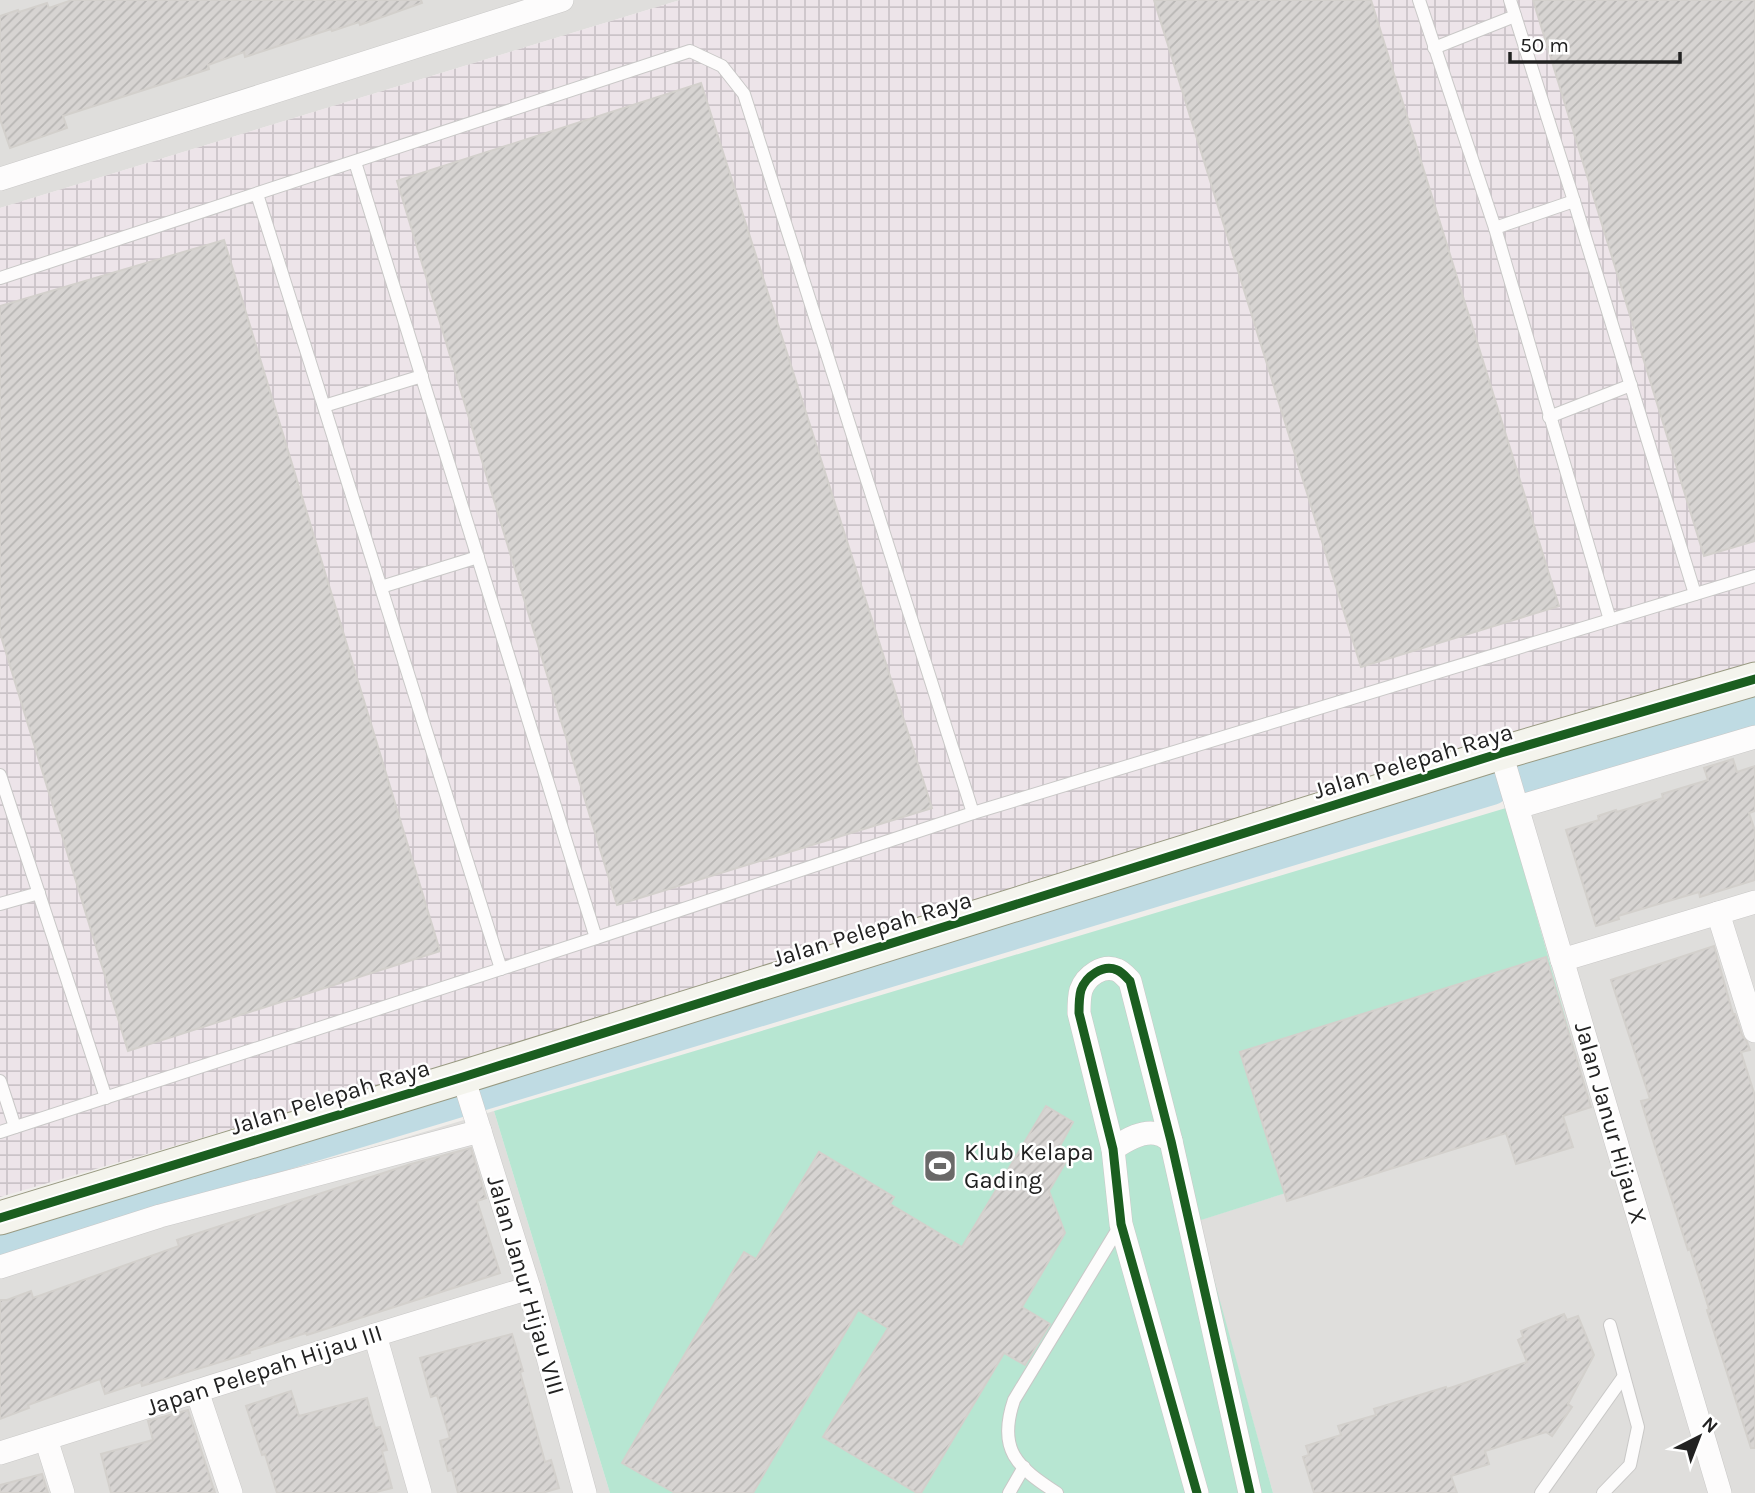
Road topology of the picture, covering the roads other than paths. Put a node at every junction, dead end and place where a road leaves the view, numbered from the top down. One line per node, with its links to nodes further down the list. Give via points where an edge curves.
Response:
1 (562, 0): 7 (street)
2 (1419, 0): 5 (lane)
3 (1510, 0): 4 (lane)
4 (1515, 16): 5 (lane); 9 (lane)
5 (1434, 48): 10 (lane)
6 (355, 162): 8 (lane); 12 (lane); 26 (lane, via 690,51 722,66 744,94)
7 (0, 179)
8 (257, 194): 11 (lane); 14 (lane)
9 (1574, 201): 10 (lane); 13 (lane)
10 (1494, 228): 15 (lane)
11 (0, 278)
12 (422, 376): 14 (lane); 16 (lane)
13 (1631, 386): 15 (lane); 19 (lane)
14 (324, 406): 18 (lane)
15 (1549, 416): 20 (lane)
16 (478, 557): 18 (lane); 31 (lane)
17 (1755, 576): 19 (lane)
18 (381, 587): 33 (lane)
19 (1695, 594): 20 (lane)
20 (1610, 620): 26 (lane)
21 (1755, 679): 23 (street, Jalan Pelepah Raya)
22 (1755, 737): 25 (street)
23 (1501, 753): 25 (street, Jalan Janur Hijau X); 35 (street, Jalan Pelepah Raya)
24 (0, 775): 27 (lane)
25 (1514, 796): 32 (street, Jalan Janur Hijau X)
26 (973, 813): 31 (lane)
27 (39, 893): 29 (lane); 37 (lane)
28 (1755, 902): 30 (street)
29 (0, 904)
30 (1718, 913): 32 (street); 34 (street)
31 (596, 938): 33 (lane)
32 (1562, 960): 64 (street, Jalan Janur Hijau X)
33 (501, 969): 37 (lane)
34 (1755, 1031)
35 (464, 1080): 38 (street, Jalan Janur Hijau VIII); 43 (street, Jalan Pelepah Raya)
36 (0, 1081): 39 (lane)
37 (106, 1098): 39 (lane)
38 (477, 1124): 45 (street); 46 (street, Jalan Janur Hijau VIII)
39 (15, 1127): 40 (lane)
40 (0, 1132)
41 (1171, 1141): 42 (street, via 1160,1134 1142,1134); 42 (street, via 1130,981 1120,971 1107,968 1092,974 1083,985 1079,1013); 61 (street)
42 (1113, 1149): 44 (street)
43 (0, 1218)
44 (1121, 1224): 53 (lane, via 1014,1400 1007,1438); 60 (street)
45 (0, 1267)
46 (529, 1288): 48 (street, Japan Pelepah Hijau III); 57 (street, Jalan Janur Hijau VIII)
47 (1610, 1325): 49 (lane)
48 (375, 1335): 50 (street, Japan Pelepah Hijau III); 56 (street)
49 (1624, 1376): 62 (lane); 63 (lane, via 1638,1427 1630,1465)
50 (197, 1391): 51 (street, Japan Pelepah Hijau III); 55 (street)
51 (46, 1439): 52 (street, Japan Pelepah Hijau III); 54 (street)
52 (0, 1453)
53 (1024, 1467): 58 (lane); 59 (lane)
54 (62, 1493)
55 (231, 1493)
56 (420, 1493)
57 (584, 1493)
58 (1009, 1493)
59 (1057, 1493)
60 (1197, 1493)
61 (1250, 1493)
62 (1541, 1493)
63 (1603, 1493)
64 (1720, 1493)

